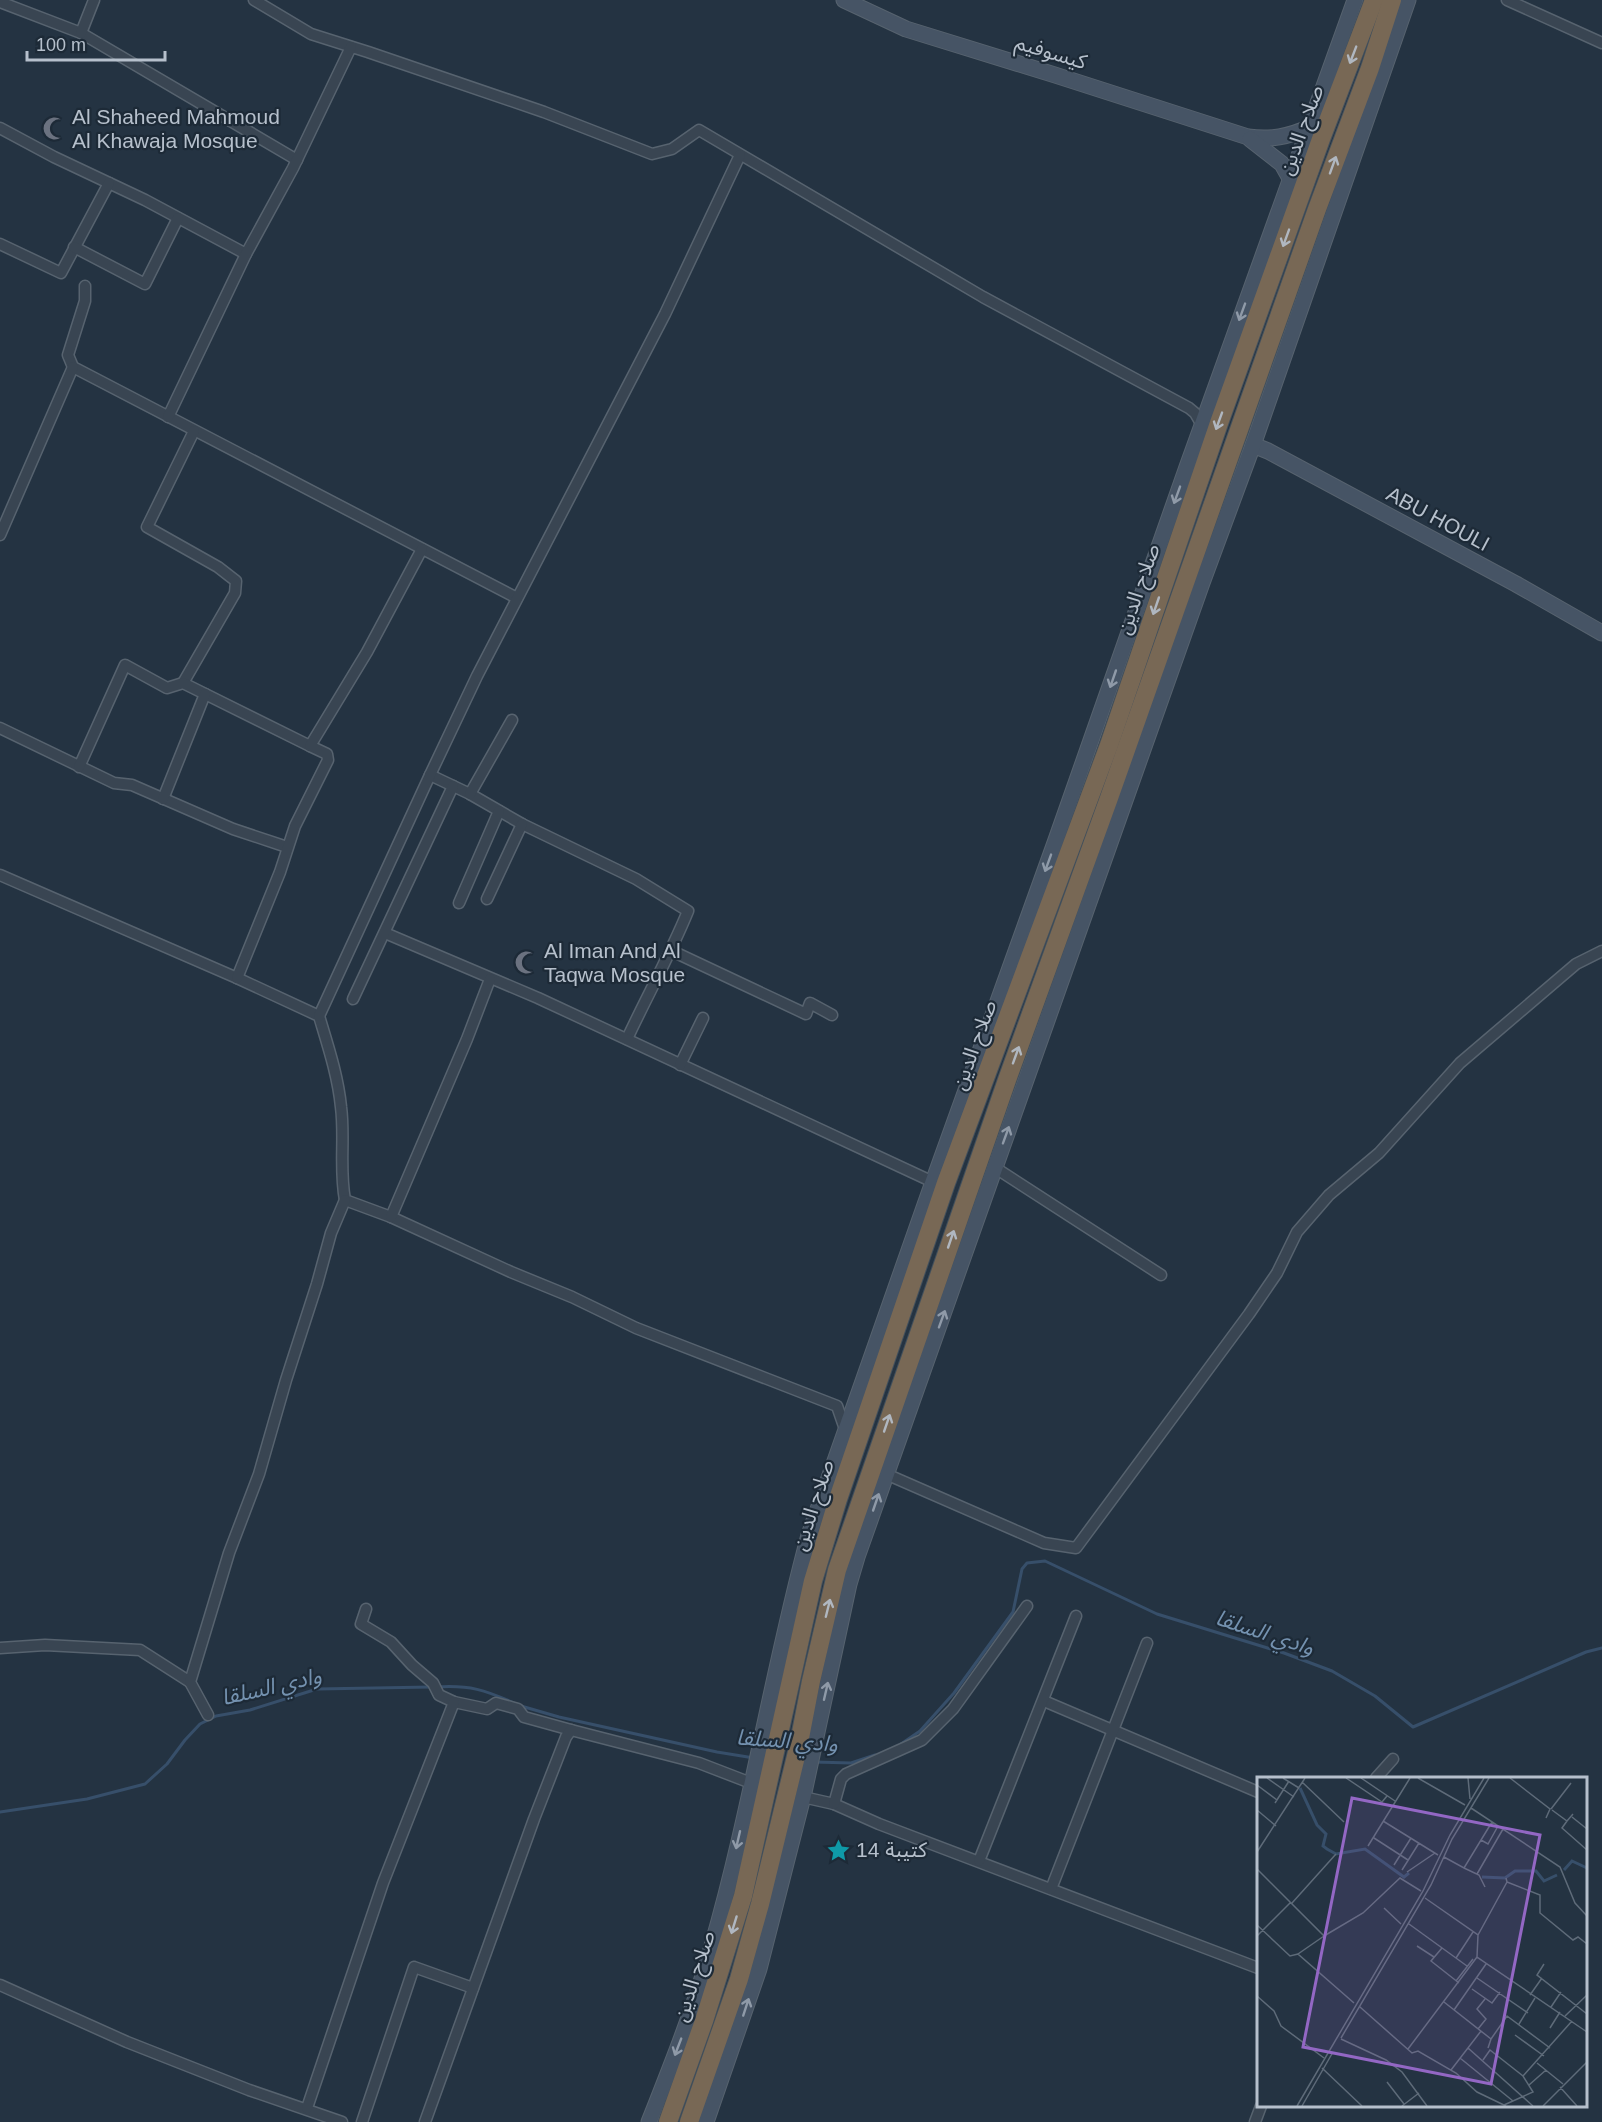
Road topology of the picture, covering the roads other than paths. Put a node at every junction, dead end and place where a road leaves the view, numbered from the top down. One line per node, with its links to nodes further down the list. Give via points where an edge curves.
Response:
1 (94, 0): 10 (street)
2 (254, 0): 12 (street, via 311,34)
3 (844, 0): 15 (main road, كيسوفيم, via 906,29)
4 (1355, 0): 13 (main road)
5 (1374, 0): 38 (highway, صلاح الدين, one-way to 38, via 1222,413)
6 (1392, 0): 39 (highway, صلاح الدين, one-way to 6)
7 (1408, 0): 31 (main road)
8 (1507, 0): 11 (street)
9 (0, 2): 10 (street)
10 (81, 33): 17 (street)
11 (1602, 43)
12 (351, 47): 16 (street, via 544,112 652,154 672,149 699,130); 17 (street)
13 (1310, 127): 15 (main road, كيسوفيم, via 1284,138); 18 (main road)
14 (0, 128): 19 (street)
15 (1248, 137): 18 (main road, كيسوفيم, via 1282,164)
16 (740, 156): 27 (street, via 983,297); 34 (street, via 665,314)
17 (297, 160): 23 (street)
18 (1291, 180): 26 (main road, one-way to 26)
19 (110, 183): 20 (street); 22 (street)
20 (178, 218): 22 (street, via 145,284); 23 (street)
21 (0, 243): 22 (street, via 61,273)
22 (74, 247)
23 (246, 254): 28 (street)
24 (85, 286): 25 (street, via 85,301 68,355)
25 (73, 367): 28 (street); 32 (street)
26 (1214, 396): 27 (street); 29 (main road)
27 (1183, 405): 29 (street, via 1195,413)
28 (168, 417): 30 (street)
29 (1202, 425): 68 (main road, one-way to 68)
30 (194, 431): 33 (street); 36 (street, via 147,528 236,581 235,593)
31 (1253, 445): 35 (main road, ABU HOULI); 67 (main road, one-way to 31)
32 (0, 536)
33 (422, 549): 34 (street); 42 (street)
34 (517, 598): 44 (street)
35 (1602, 633)
36 (183, 683): 37 (street); 43 (street, via 167,688 125,665)
37 (205, 694): 42 (street); 47 (street)
38 (1123, 700): 39 (highway, via 1131,699); 51 (highway, صلاح الدين)
39 (1141, 709): 53 (highway, صلاح الدين)
40 (512, 720): 46 (street)
41 (0, 728): 43 (street)
42 (310, 746): 50 (street, via 327,754 328,760)
43 (79, 767): 47 (street)
44 (430, 776): 45 (street); 63 (street)
45 (453, 786): 46 (street); 56 (street)
46 (470, 794): 48 (street)
47 (163, 799): 50 (street)
48 (499, 811): 49 (street); 55 (street)
49 (522, 824): 54 (street); 57 (street, via 636,879 688,911)
50 (287, 847): 59 (street)
51 (1062, 871): 53 (highway, via 1071,875); 90 (highway, صلاح الدين, via 946,1183 838,1499 813,1581 778,1745)
52 (0, 875): 59 (street)
53 (1076, 888): 87 (highway, صلاح الدين, one-way to 53, via 813,1670 837,1570)
54 (487, 899)
55 (459, 903)
56 (385, 933): 60 (street); 61 (street)
57 (672, 951): 62 (street, via 806,1014 810,1004); 65 (street)
58 (1602, 951): 75 (street, via 1576,964 1460,1063 1379,1153 1329,1195 1297,1232 1249,1314 1076,1548 1044,1543)
59 (237, 978): 63 (street)
60 (490, 979): 65 (street); 70 (street)
61 (353, 999)
62 (832, 1015)
63 (319, 1016): 69 (street, via 342,1108)
64 (703, 1018): 66 (street)
65 (627, 1039): 66 (street)
66 (680, 1065): 68 (street)
67 (994, 1167): 71 (street); 75 (main road, one-way to 67)
68 (933, 1182): 72 (main road)
69 (345, 1200): 70 (street); 81 (street, via 331,1233 259,1474 229,1553)
70 (390, 1217): 73 (street, via 636,1328)
71 (1161, 1275)
72 (861, 1388): 73 (street); 74 (main road)
73 (837, 1406): 74 (street)
74 (845, 1431): 90 (main road, via 794,1591 762,1735)
75 (886, 1474): 87 (main road, one-way to 75, via 849,1584)
76 (1027, 1606): 93 (street, via 953,1709 922,1740 846,1774)
77 (366, 1609): 83 (street, via 361,1624 391,1642 433,1683 439,1695)
78 (1076, 1616): 82 (street)
79 (1147, 1643): 86 (street)
80 (0, 1648): 81 (street, via 45,1644 140,1650)
81 (190, 1682): 84 (street)
82 (1044, 1701): 86 (street); 94 (street)
83 (454, 1702): 85 (street, via 488,1709 496,1703 518,1709 524,1717); 102 (street, via 383,1883)
84 (208, 1715)
85 (571, 1730): 90 (street, via 699,1762); 100 (street)
86 (1112, 1730): 91 (street); 95 (street)
87 (806, 1748): 92 (highway, صلاح الدين)
88 (1393, 1759): 89 (street)
89 (1378, 1777)
90 (760, 1785): 96 (highway, صلاح الدين); 106 (main road, one-way to 106, via 712,1947)
91 (1257, 1792)
92 (798, 1793): 93 (street); 97 (highway, صلاح الدين); 109 (main road, one-way to 92, via 759,1970)
93 (834, 1804): 94 (street)
94 (979, 1861): 95 (street)
95 (1051, 1889): 98 (street)
96 (743, 1896): 97 (highway, via 750,1903); 107 (highway, صلاح الدين, one-way to 107)
97 (760, 1904): 108 (highway, صلاح الدين, via 739,1979)
98 (1257, 1968)
99 (0, 1985): 102 (street, via 128,2042 249,2090)
100 (473, 1988): 104 (street, via 414,1967); 105 (street)
101 (1261, 2107): 110 (street)
102 (307, 2108): 103 (street)
103 (342, 2122)
104 (362, 2122)
105 (425, 2122)
106 (649, 2122)
107 (668, 2122)
108 (689, 2122)
109 (706, 2122)
110 (1255, 2122)

